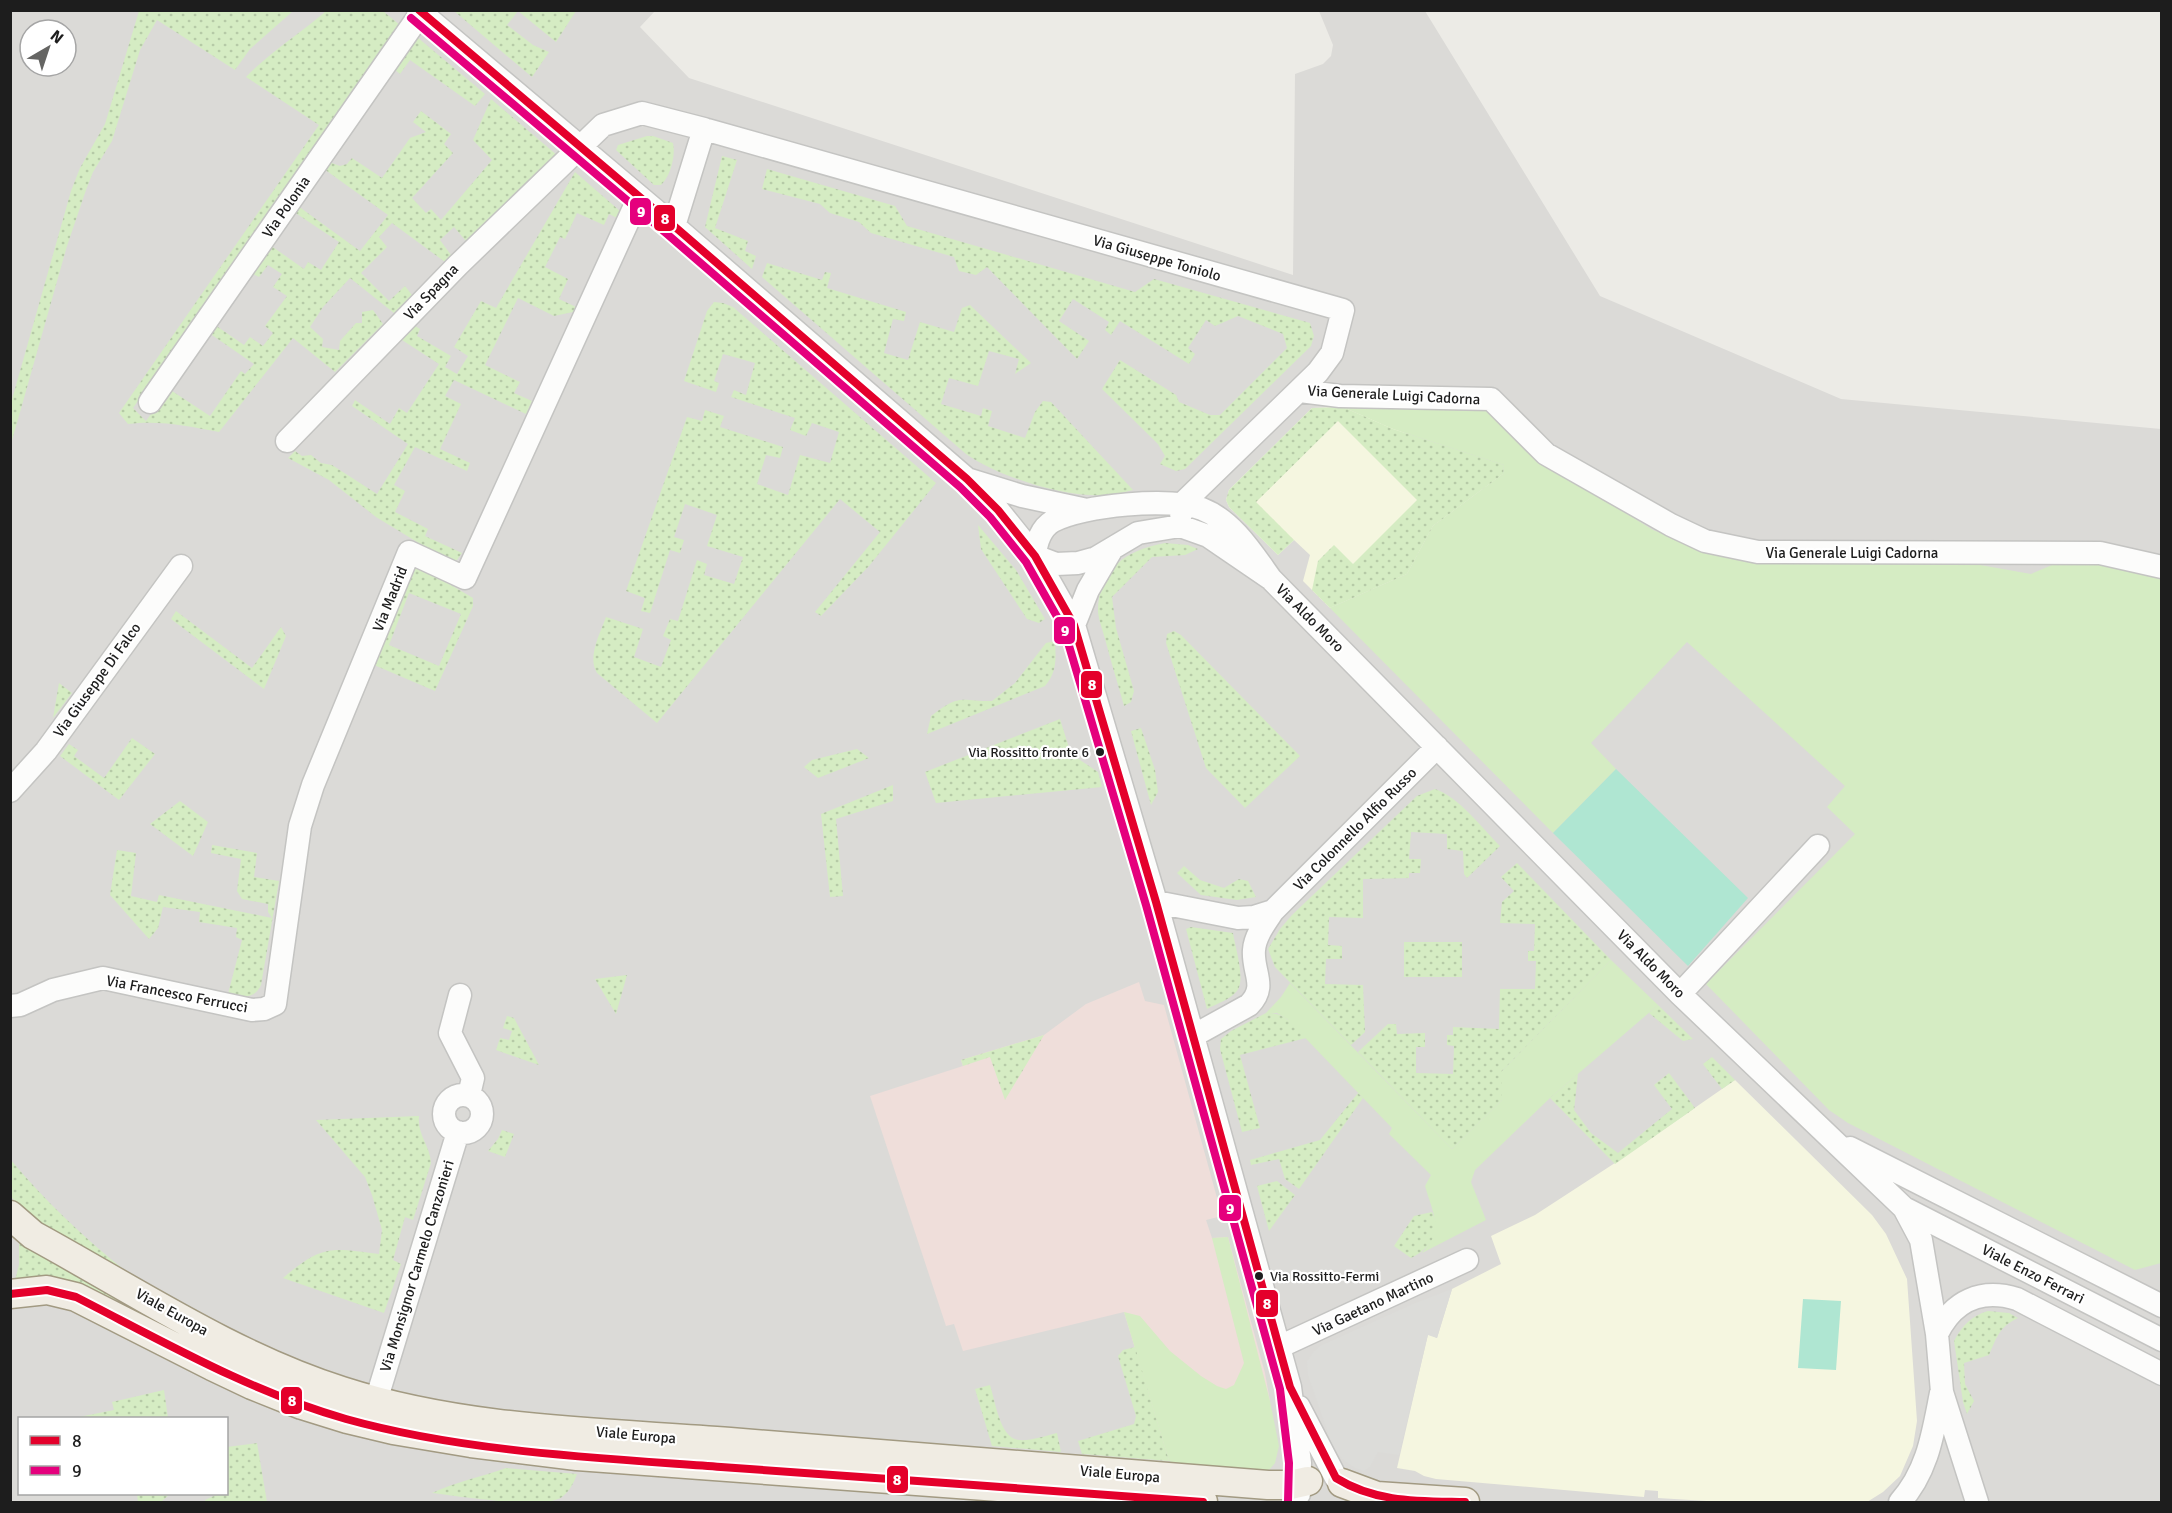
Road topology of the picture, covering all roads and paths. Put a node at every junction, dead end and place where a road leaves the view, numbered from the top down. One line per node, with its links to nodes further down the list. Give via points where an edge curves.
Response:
1 (420, 12): 3 (street); 7 (street, Via Polonia)
2 (704, 129): 3 (street, Via Spagna, via 642,113 603,125); 5 (street); 6 (street, Via Giuseppe Toniolo, via 1343,310 1332,353)
3 (579, 147): 4 (street); 8 (street, Via Spagna, via 458,264)
4 (639, 197): 5 (street); 26 (street, Via Madrid, via 465,578 409,552 312,785 300,826)
5 (674, 226): 9 (street)
6 (1300, 391): 11 (street, Via Giuseppe Toniolo); 15 (street, Via Generale Luigi Cadorna, via 1340,396 1491,399 1546,454 1705,541 1758,552 2100,553)
7 (150, 402)
8 (287, 441)
9 (967, 479): 10 (street); 13 (street)
10 (1088, 510): 11 (street, via 1148,503); 13 (street, via 1053,521 1036,543)
11 (1181, 515): 12 (street); 17 (street, Via Aldo Moro, via 1271,579)
12 (1113, 548): 13 (street, via 1078,563 1056,564); 16 (street, via 1088,590)
13 (1035, 556): 16 (street)
14 (181, 566): 18 (street, Via Giuseppe Di Falco, via 46,751)
15 (2162, 567)
16 (1074, 625): 20 (street)
17 (1437, 747): 21 (street, Via Colonnello Alfio Russo); 24 (street, Via Aldo Moro)
18 (10, 791)
19 (1818, 846): 24 (street)
20 (1156, 902): 22 (street); 28 (street)
21 (1272, 911): 22 (street); 23 (street, Via Colonnello Alfio Russo)
22 (1238, 918): 23 (street, via 1250,932)
23 (1254, 952): 28 (street, Via Colonnello Alfio Russo, via 1257,998)
24 (1680, 994): 29 (street, Via Aldo Moro)
25 (460, 995): 41 (street, Via Monsignor Carmelo Canzonieri, via 450,1033 473,1078 469,1095 481,1106 482,1118 475,1129 458,1132)
26 (275, 1004): 27 (street, Via Francesco Ferrucci, via 252,1010 103,978)
27 (10, 1006)
28 (1193, 1036): 37 (street)
29 (1827, 1136): 30 (street, Via Aldo Moro); 34 (street)
30 (1904, 1208): 35 (street, Via Aldo Moro, via 1921,1240); 36 (street, Viale Enzo Ferrari)
31 (10, 1215): 41 (main road, Viale Europa, via 33,1235 237,1348 312,1381)
32 (1467, 1260): 37 (street, Via Gaetano Martino)
33 (10, 1293): 43 (main road, Viale Europa, via 47,1290 76,1297 262,1389 347,1419 415,1434 554,1454)
34 (2162, 1306)
35 (1936, 1334): 38 (street, via 1942,1323 1968,1300 1983,1294 2001,1294); 40 (street, Via Aldo Moro)
36 (2162, 1340)
37 (1279, 1347): 39 (street)
38 (2162, 1374)
39 (1290, 1386): 42 (street); 42 (street, via 1300,1464)
40 (1942, 1392): 45 (street, via 1923,1468); 46 (street)
41 (376, 1401): 42 (main road, Viale Europa, via 480,1421 559,1429)
42 (1319, 1489): 44 (main road, Viale Europa)
43 (1203, 1503)
44 (1466, 1503)
45 (1900, 1503)
46 (1977, 1503)

